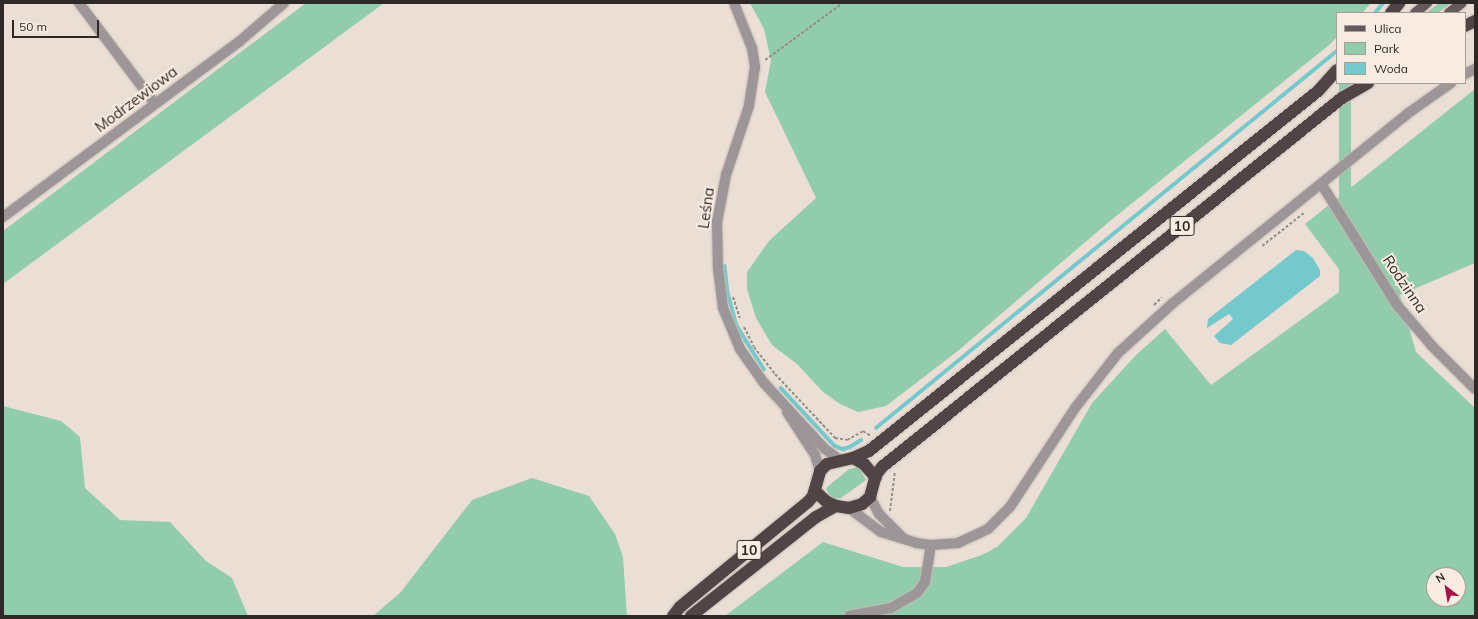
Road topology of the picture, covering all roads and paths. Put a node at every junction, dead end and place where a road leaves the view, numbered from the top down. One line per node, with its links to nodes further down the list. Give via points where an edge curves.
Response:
1 (78, 3): 23 (street)
2 (284, 3): 23 (street, Modrzewiowa, via 240,41)
3 (734, 3): 13 (street, Leśna, via 750,41)
4 (843, 3): 13 (path)
5 (1399, 3): 8 (highway)
6 (1428, 3): 9 (main road)
7 (1462, 3): 10 (main road)
8 (1392, 12)
9 (1416, 12)
10 (1450, 12)
11 (1475, 21): 12 (highway)
12 (1466, 26)
13 (755, 67): 28 (street, Leśna, via 749,106 726,175 721,199 717,222 718,268 728,326 744,355)
14 (1475, 69): 16 (street)
15 (1336, 71): 21 (highway, 10)
16 (1466, 74)
17 (1336, 76): 21 (main road)
18 (1361, 84): 22 (main road)
19 (1366, 84): 22 (highway, 10)
20 (1450, 84): 24 (street, via 1407,114)
21 (1318, 90): 30 (highway, 10, via 869,451)
22 (1342, 98): 33 (highway, 10, via 882,467)
23 (155, 104): 25 (street, Modrzewiowa)
24 (1322, 185): 27 (street, Rodzinna, via 1397,305 1433,347); 39 (street, via 1173,303 1118,353 1075,408 1026,485 996,522 969,540)
25 (3, 217)
26 (732, 294): 29 (path, via 741,321 754,347 830,434 842,441 863,431)
27 (1475, 389)
28 (784, 406): 31 (street, Leśna, via 802,421 825,449); 32 (street, Leśna, via 798,432 815,455)
29 (873, 438)
30 (853, 458): 31 (highway, 10); 33 (highway, via 864,464)
31 (839, 459): 32 (highway, 10, via 827,464)
32 (820, 471): 34 (highway, 10)
33 (876, 478): 35 (highway, 10)
34 (815, 491): 36 (highway); 40 (highway, 10, via 808,502 680,607)
35 (870, 497): 37 (highway, via 862,504); 38 (street, via 879,514)
36 (836, 506): 37 (highway); 41 (highway, 10, via 816,517)
37 (849, 508): 38 (street, via 881,532)
38 (903, 538): 39 (street)
39 (931, 545): 42 (street, via 925,582 917,593 891,608)
40 (673, 616)
41 (691, 616)
42 (849, 616)

